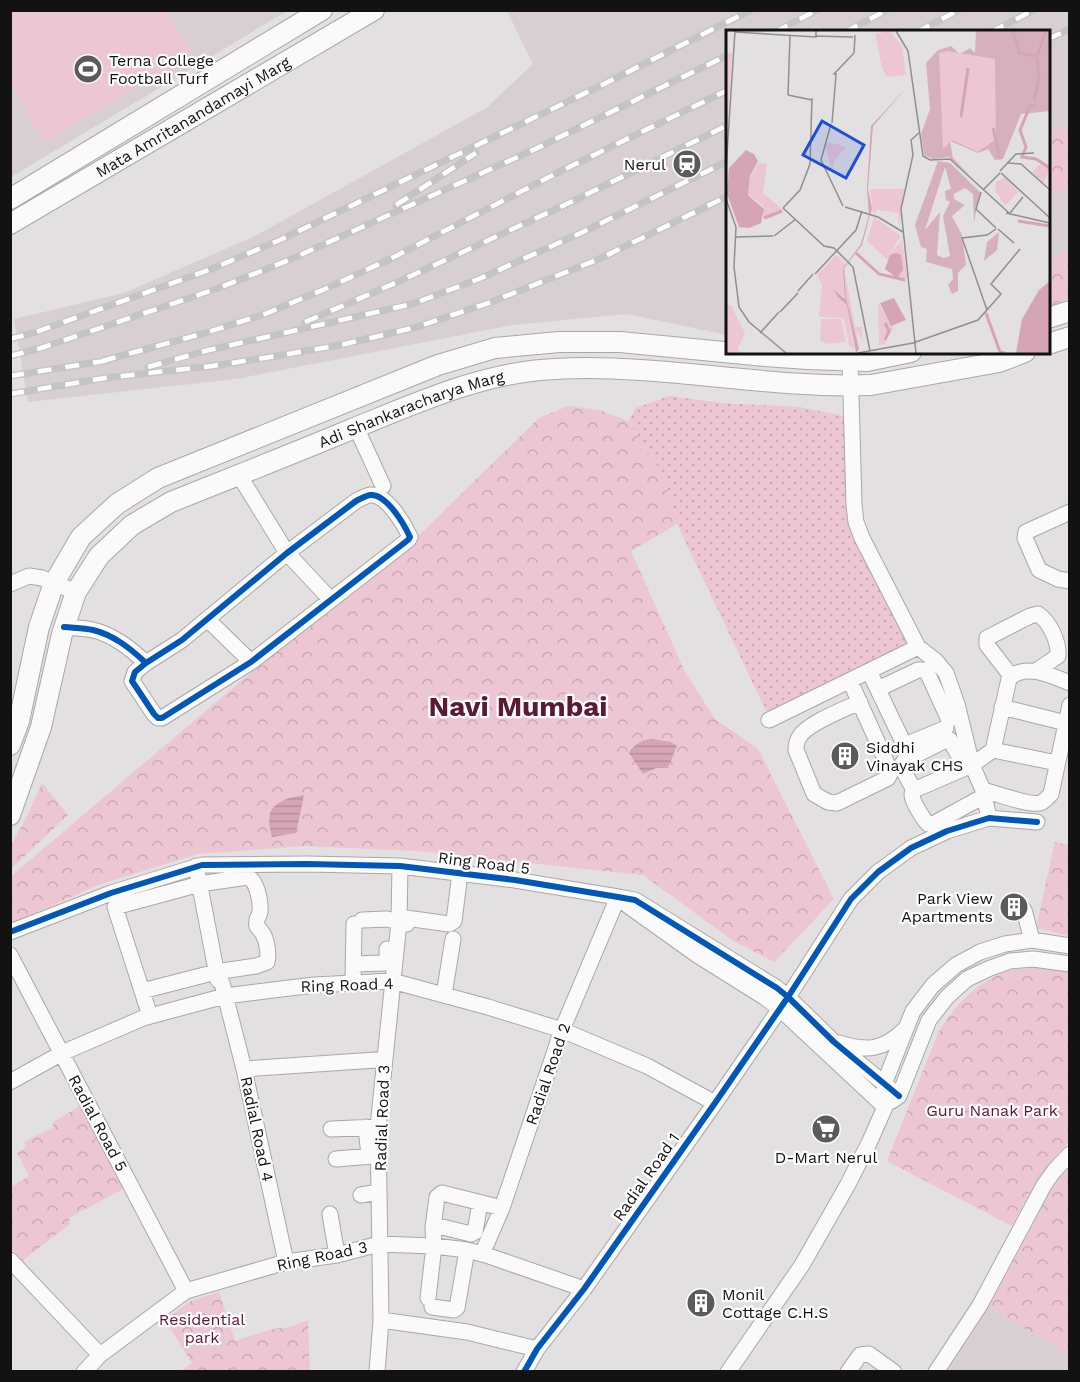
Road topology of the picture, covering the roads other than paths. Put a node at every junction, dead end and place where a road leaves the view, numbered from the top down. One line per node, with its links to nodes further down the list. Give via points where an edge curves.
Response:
1 (322, 10): 3 (main road, Mata Amritanandamayi Marg)
2 (374, 10): 4 (main road, Mata Amritanandamayi Marg)
3 (10, 200)
4 (10, 224)
5 (1070, 311): 6 (main road)
6 (1050, 317)
7 (1070, 337): 8 (main road)
8 (1050, 343)
9 (726, 352): 21 (main road, Adi Shankaracharya Marg, via 620,342 559,342 495,348 438,365 158,478 117,504 81,537)
10 (744, 354): 13 (main road, Adi Shankaracharya Marg)
11 (901, 354): 13 (main road, Adi Shankaracharya Marg)
12 (1020, 354): 14 (main road, Adi Shankaracharya Marg, via 999,362)
13 (850, 360): 14 (street)
14 (851, 385): 15 (main road, Adi Shankaracharya Marg, via 623,369 554,369 506,375 446,392); 27 (street, via 856,522)
15 (356, 427): 16 (main road, Adi Shankaracharya Marg); 17 (street)
16 (239, 475): 19 (street); 23 (main road, Adi Shankaracharya Marg, via 171,502 132,525 99,556)
17 (384, 486)
18 (1070, 512): 20 (street, via 1026,532 1025,538 1039,570)
19 (288, 553): 24 (street); 24 (street, via 356,501 369,495 384,499 410,537); 25 (street)
20 (1070, 581)
21 (54, 583): 22 (street, via 29,576); 23 (street); 41 (main road, Adi Shankaracharya Marg, via 39,627)
22 (10, 584)
23 (76, 592): 26 (main road, Adi Shankaracharya Marg)
24 (331, 600): 28 (street)
25 (207, 620): 28 (street); 29 (street)
26 (64, 627): 29 (street, via 109,636); 42 (main road, Adi Shankaracharya Marg)
27 (918, 647): 30 (street); 48 (street, via 946,673 957,704)
28 (251, 662): 29 (street, via 162,718 154,714 132,681 135,672)
29 (146, 663)
30 (869, 671): 33 (street); 35 (street)
31 (1036, 671): 32 (street); 32 (street, via 1058,656 1054,636 1038,614 987,638 987,645); 34 (street)
32 (1011, 676): 38 (street)
33 (850, 681): 36 (street); 39 (street)
34 (1070, 683)
35 (878, 689): 35 (street, via 905,745 948,724 924,670)
36 (860, 702): 43 (street, via 819,721); 43 (street, via 890,770 888,778 837,803 828,802 814,794 796,750)
37 (1070, 705): 40 (street)
38 (1002, 707): 40 (street); 45 (street)
39 (769, 720)
40 (1066, 723): 47 (street)
41 (18, 724): 42 (main road); 44 (main road, Adi Shankaracharya Marg)
42 (39, 734): 51 (main road, Adi Shankaracharya Marg)
43 (799, 738): 46 (street)
44 (10, 745)
45 (993, 750): 47 (street); 48 (street)
46 (809, 759)
47 (1057, 764): 50 (street, via 1051,794 1038,804)
48 (969, 766): 49 (street); 49 (street, via 946,740 902,764); 50 (street)
49 (914, 790): 50 (street, via 913,800 928,824)
50 (984, 793): 52 (street)
51 (10, 815)
52 (989, 818): 53 (street); 76 (street, Radial Road 1, via 911,848 878,872 851,899)
53 (1037, 822)
54 (199, 866): 55 (street, Ring Road 5); 57 (street, Radial Road 4); 59 (street, Ring Road 5)
55 (400, 866): 56 (street, Ring Road 5); 61 (street, Radial Road 3)
56 (459, 873): 58 (street, Ring Road 5); 61 (street, via 452,923)
57 (203, 884): 59 (street); 71 (street, Radial Road 4); 71 (street, via 248,877 258,895 260,914 256,924 265,937 267,962)
58 (618, 897): 76 (street, Ring Road 5, via 635,900 671,929 777,988); 79 (street, Radial Road 2)
59 (113, 900): 63 (street, Ring Road 5); 74 (street)
60 (1024, 910): 65 (street)
61 (399, 919): 62 (street); 69 (street, via 358,922); 72 (street, Radial Road 3)
62 (424, 926)
63 (10, 932)
64 (453, 939): 75 (street)
65 (1032, 940): 66 (street); 78 (street, via 980,952 956,965 933,985)
66 (1070, 946)
67 (387, 949): 69 (street, via 385,963)
68 (10, 955): 81 (street, Radial Road 5)
69 (353, 964): 73 (street)
70 (1070, 964): 86 (street, via 1033,958 1010,961 967,979 929,1020)
71 (220, 974): 73 (street, Ring Road 4, via 314,985); 74 (street); 77 (street, Ring Road 4); 83 (street, Radial Road 4)
72 (392, 981): 73 (street, Ring Road 4); 75 (street, Ring Road 4); 82 (street, Radial Road 3)
73 (353, 983)
74 (142, 991): 77 (street)
75 (444, 995): 79 (street, Ring Road 4)
76 (784, 1003): 80 (street, Ring Road 5); 87 (street, Radial Road 1); 88 (street, Ring Road 5)
77 (150, 1016): 81 (street, Ring Road 4)
78 (907, 1027): 80 (street, via 880,1047 859,1049); 85 (street)
79 (562, 1030): 87 (street, Ring Road 4, via 647,1066); 97 (street, Radial Road 2)
80 (834, 1042): 85 (street, Ring Road 5)
81 (62, 1053): 84 (street, Ring Road 4); 108 (street, Radial Road 5)
82 (384, 1061): 83 (street); 89 (street, Radial Road 3)
83 (244, 1070): 106 (street, Radial Road 4)
84 (10, 1082)
85 (884, 1084): 86 (street, Ring Road 5); 88 (street)
86 (899, 1096): 88 (street)
87 (715, 1103): 107 (street, Radial Road 1)
88 (885, 1107): 115 (street, via 826,1226)
89 (372, 1127): 90 (street); 92 (street, Radial Road 3)
90 (331, 1129)
91 (1070, 1154): 118 (street, via 1044,1185 980,1305)
92 (374, 1156): 93 (street); 94 (street, Radial Road 3)
93 (336, 1159)
94 (379, 1192): 95 (street); 101 (street, Radial Road 3)
95 (361, 1195)
96 (480, 1203): 97 (street); 99 (street, via 442,1193 436,1197); 100 (street)
97 (502, 1208): 103 (street, Radial Road 2)
98 (330, 1214): 104 (street)
99 (434, 1225): 100 (street); 102 (street)
100 (475, 1232): 103 (street)
101 (379, 1244): 102 (street, Ring Road 3); 104 (street, Ring Road 3); 109 (street, Radial Road 3)
102 (434, 1245): 103 (street, Ring Road 3); 103 (street, via 430,1302 454,1310)
103 (474, 1252): 107 (street, Ring Road 3)
104 (338, 1256): 106 (street, Ring Road 3)
105 (10, 1260): 111 (street)
106 (286, 1262): 108 (street, Ring Road 3)
107 (584, 1289): 110 (street, Radial Road 1)
108 (186, 1292): 111 (street, Ring Road 3)
109 (381, 1320): 110 (street, via 467,1332); 113 (street, Radial Road 3)
110 (537, 1349): 114 (street, Radial Road 1)
111 (100, 1355): 112 (street, Ring Road 3)
112 (84, 1371)
113 (377, 1371)
114 (524, 1371)
115 (728, 1371)
116 (848, 1371): 117 (street, via 860,1355 868,1354)
117 (894, 1371)
118 (936, 1371)

